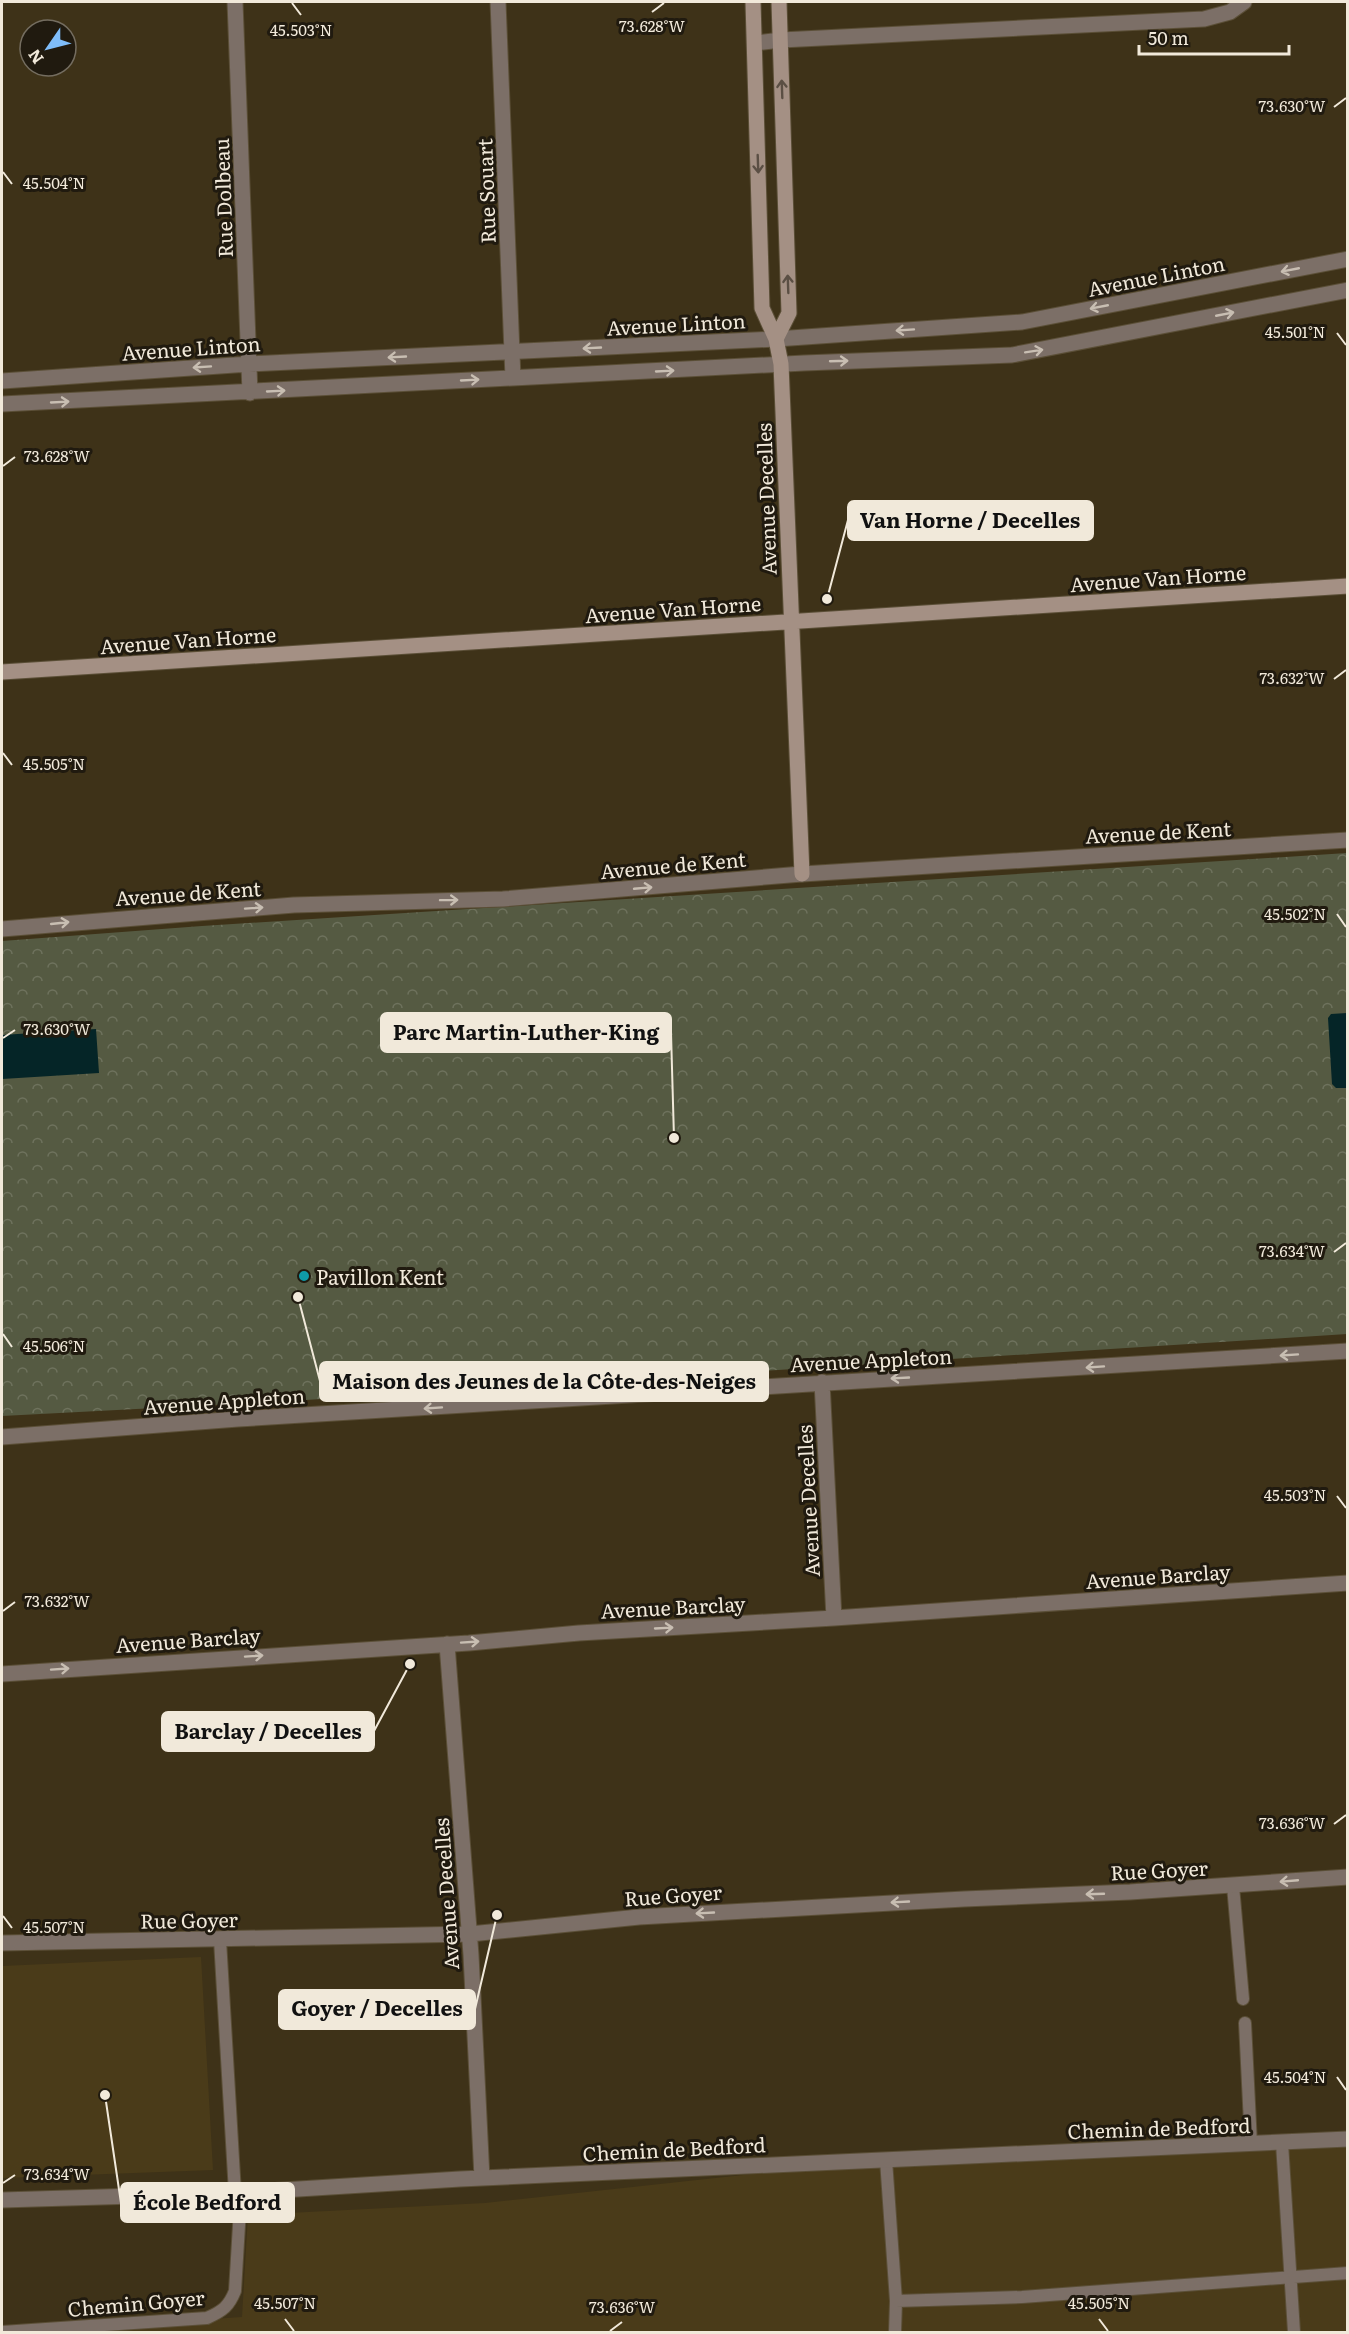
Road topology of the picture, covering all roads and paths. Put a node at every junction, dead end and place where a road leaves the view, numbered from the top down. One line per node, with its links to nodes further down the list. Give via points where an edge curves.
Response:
1 (235, 2): 12 (street, Rue Dolbeau)
2 (498, 2): 11 (street, Rue Souart)
3 (753, 2): 7 (main road, Avenue Decelles)
4 (779, 2): 6 (main road)
5 (1245, 2): 6 (street, via 1230,12 1204,19)
6 (781, 40): 7 (street); 10 (main road, one-way to 6, via 789,313)
7 (755, 43): 10 (main road, Avenue Decelles, one-way to 10, via 762,308)
8 (1347, 259): 10 (street, Avenue Linton, one-way to 10, via 1022,322)
9 (1347, 290): 13 (street, one-way to 9, via 1012,355)
10 (776, 339): 11 (street, Avenue Linton, one-way to 11); 13 (main road, Avenue Decelles)
11 (513, 351): 12 (street, Avenue Linton, one-way to 12); 14 (street, Rue Souart)
12 (249, 364): 15 (street, Avenue Linton, one-way to 15); 16 (street, Rue Dolbeau)
13 (780, 364): 14 (street, one-way to 13); 19 (main road, Avenue Decelles)
14 (513, 378): 16 (street, one-way to 14)
15 (2, 381)
16 (250, 393): 17 (street, one-way to 16)
17 (2, 404)
18 (1347, 586): 19 (main road, Avenue Van Horne)
19 (790, 622): 20 (main road, Avenue Van Horne); 22 (main road, Avenue Decelles)
20 (2, 672)
21 (1347, 840): 22 (street, Avenue de Kent)
22 (802, 874): 23 (street, Avenue de Kent, one-way to 22, via 294,905 503,899)
23 (2, 929)
24 (1347, 1351): 25 (street, Avenue Appleton, one-way to 25)
25 (822, 1382): 26 (street, Avenue Appleton, one-way to 26); 28 (street, Avenue Decelles)
26 (2, 1437)
27 (1347, 1582): 28 (street, Avenue Barclay)
28 (834, 1618): 29 (street, Avenue Barclay, one-way to 28)
29 (447, 1644): 30 (street, Avenue Barclay, one-way to 29); 33 (street, Avenue Decelles)
30 (2, 1674)
31 (1347, 1877): 32 (street, Rue Goyer, one-way to 32)
32 (1233, 1886): 33 (street, Rue Goyer, one-way to 33, via 639,1917); 36 (lane)
33 (470, 1934): 34 (street, Rue Goyer); 42 (street, Avenue Decelles)
34 (220, 1940): 35 (street, Rue Goyer); 43 (lane, Chemin Goyer)
35 (2, 1943)
36 (1243, 1999)
37 (1245, 2023): 40 (lane)
38 (1347, 2139): 39 (street, Chemin de Bedford)
39 (1282, 2143): 40 (street, Chemin de Bedford); 46 (lane)
40 (1251, 2144): 41 (street, Chemin de Bedford)
41 (886, 2160): 42 (street, Chemin de Bedford); 47 (lane)
42 (482, 2178): 43 (street, Chemin de Bedford)
43 (238, 2193): 44 (street, Chemin de Bedford); 48 (lane, Chemin Goyer, via 235,2291 230,2304 220,2312 207,2318)
44 (2, 2200)
45 (1347, 2273): 46 (lane)
46 (1290, 2277): 47 (lane, via 1022,2297); 50 (lane)
47 (896, 2301): 49 (lane)
48 (2, 2332)
49 (895, 2332)
50 (1294, 2332)

